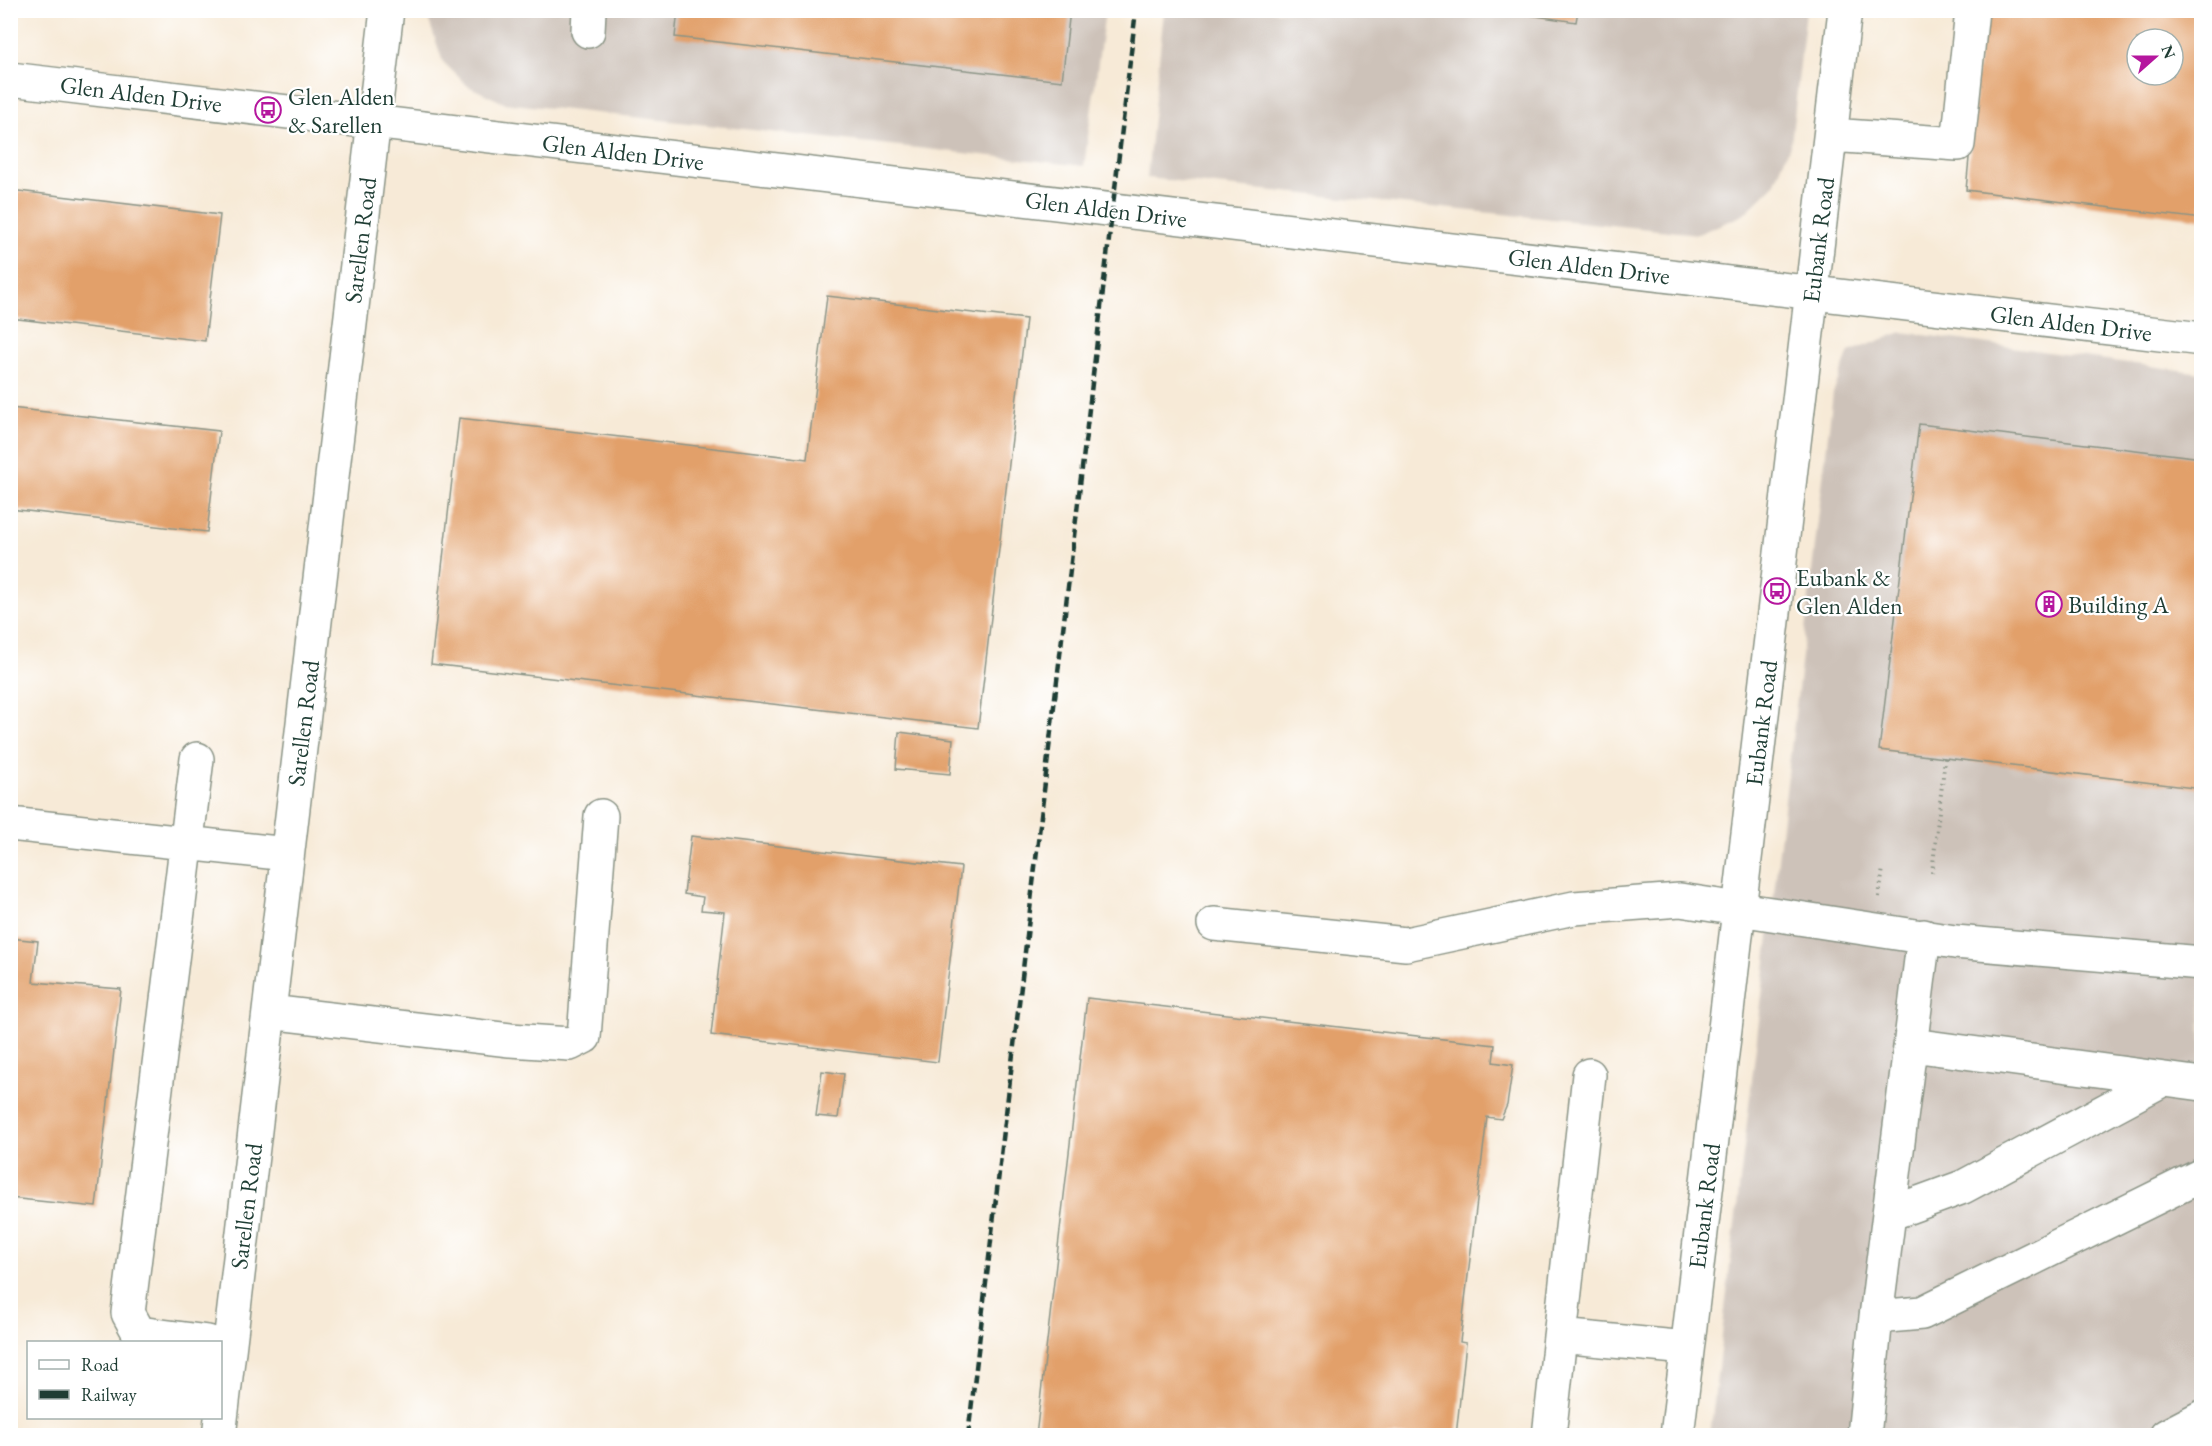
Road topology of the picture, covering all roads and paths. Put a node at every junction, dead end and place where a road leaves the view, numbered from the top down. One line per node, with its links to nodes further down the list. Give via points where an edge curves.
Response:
1 (387, 10): 5 (street, Sarellen Road)
2 (1845, 10): 6 (street, Eubank Road)
3 (1972, 10): 6 (street, via 1958,144)
4 (10, 79): 5 (street, Glen Alden Drive)
5 (374, 122): 7 (street, Glen Alden Drive); 14 (street, Sarellen Road)
6 (1831, 135): 7 (street, Eubank Road)
7 (1812, 293): 8 (street, Glen Alden Drive); 16 (street, Eubank Road)
8 (2202, 339)
9 (1945, 758): 15 (path)
10 (197, 759): 13 (street)
11 (601, 816): 20 (street, via 584,1037 570,1044 510,1040)
12 (10, 824): 13 (street)
13 (186, 845): 14 (street); 29 (street, via 128,1313 139,1334)
14 (287, 854): 20 (street, Sarellen Road)
15 (1932, 873)
16 (1739, 907): 17 (street, via 1680,900 1574,908 1406,944); 18 (street); 31 (street, Eubank Road)
17 (1214, 924)
18 (1924, 936): 19 (street); 21 (street)
19 (2202, 963)
20 (269, 1012): 30 (street, Sarellen Road)
21 (1912, 1045): 23 (street); 26 (street)
22 (1589, 1075): 28 (street)
23 (2164, 1079): 24 (street); 26 (street, via 1963,1187)
24 (2202, 1084)
25 (2202, 1175): 27 (street, via 1922,1313)
26 (1889, 1214): 27 (street)
27 (1876, 1317): 37 (street)
28 (1560, 1336): 31 (street); 35 (street)
29 (195, 1341)
30 (219, 1341)
31 (1687, 1348): 36 (street, Eubank Road)
32 (2202, 1417): 38 (street)
33 (219, 1419): 34 (street, Sarellen Road)
34 (219, 1436)
35 (1549, 1436)
36 (1677, 1436)
37 (1864, 1436)
38 (2166, 1436)

